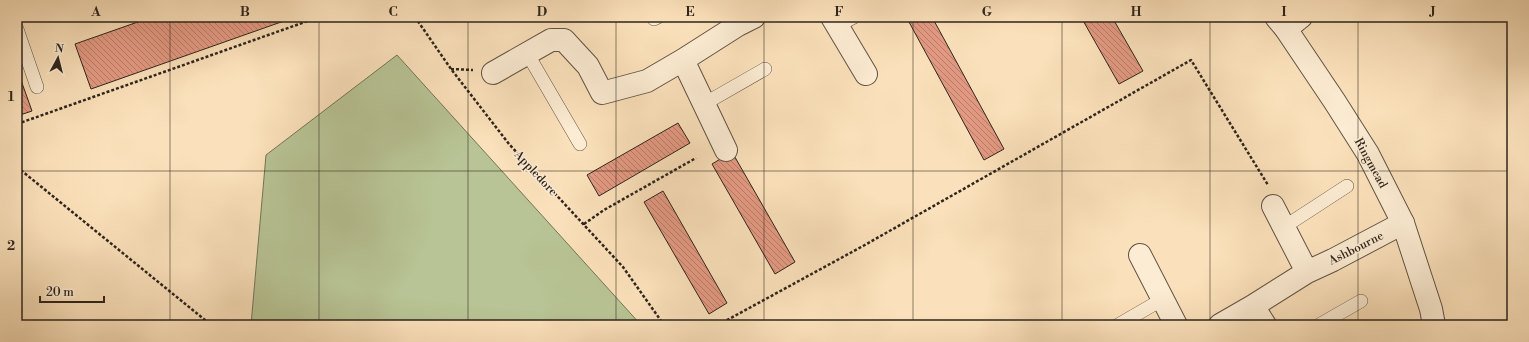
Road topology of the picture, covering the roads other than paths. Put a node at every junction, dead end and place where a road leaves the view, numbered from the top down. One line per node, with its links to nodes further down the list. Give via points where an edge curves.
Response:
1 (742, 20): 6 (street)
2 (841, 20): 9 (street)
3 (1288, 21): 16 (street, Ringmead, via 1368,154)
4 (17, 29): 10 (lane)
5 (527, 53): 6 (street, via 551,40 564,40 588,66 602,93 647,81); 8 (street); 12 (lane)
6 (682, 60): 11 (street)
7 (765, 69): 11 (lane)
8 (493, 73)
9 (866, 74)
10 (37, 86)
11 (704, 104): 13 (street)
12 (580, 144)
13 (726, 150)
14 (1347, 186): 17 (lane)
15 (1273, 206): 17 (street)
16 (1403, 224): 19 (street, Ashbourne); 28 (street, Ringmead)
17 (1284, 227): 19 (street)
18 (1140, 255): 20 (street)
19 (1307, 272): 22 (street, Ashbourne)
20 (1163, 299): 23 (lane); 24 (street)
21 (1361, 301): 27 (lane)
22 (1253, 306): 25 (street, Ashbourne); 26 (street)
23 (1118, 325)
24 (1176, 325)
25 (1220, 325)
26 (1265, 325)
27 (1319, 325)
28 (1434, 325)

